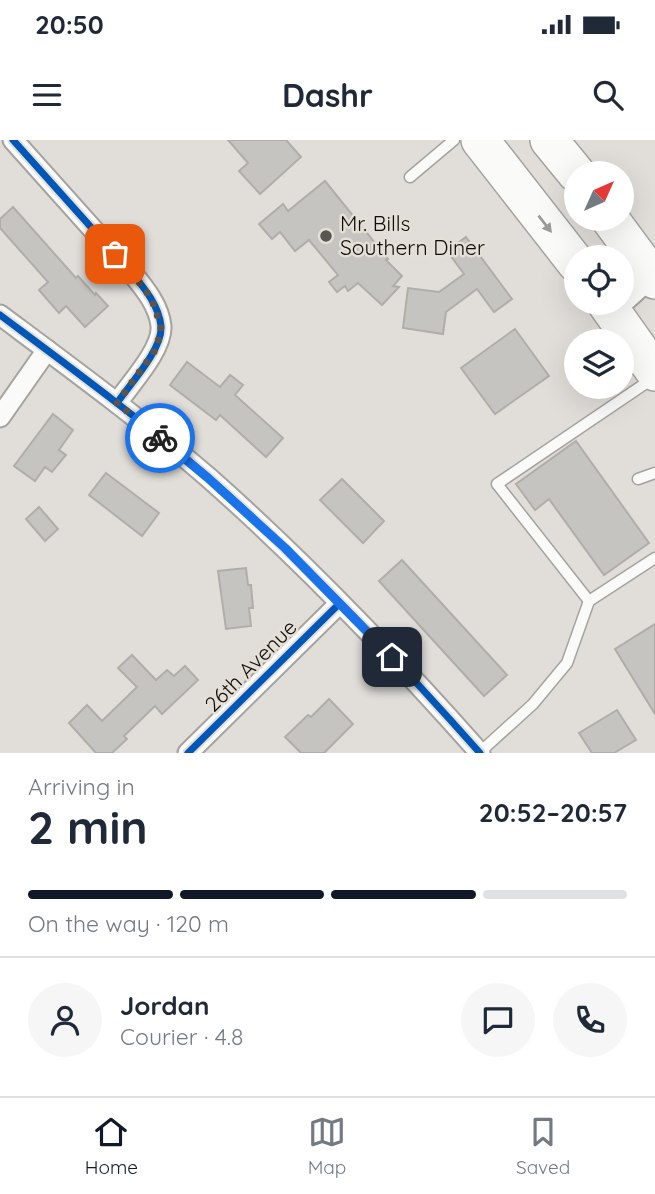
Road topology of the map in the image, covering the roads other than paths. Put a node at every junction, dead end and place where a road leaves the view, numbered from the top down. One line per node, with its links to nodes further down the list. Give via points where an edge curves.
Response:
1 (13, 140): 15 (street, via 132,273 155,307 161,329 156,349)
2 (454, 140): 6 (lane)
3 (480, 140): 8 (highway, one-way to 8)
4 (549, 140): 5 (highway)
5 (566, 161)
6 (411, 177)
7 (619, 231): 9 (highway)
8 (564, 248)
9 (654, 277): 10 (street)
10 (634, 291)
11 (0, 315): 13 (street)
12 (615, 315): 14 (highway)
13 (47, 350): 15 (street); 16 (street)
14 (655, 374): 20 (lane, via 497,484)
15 (117, 403): 21 (street, via 208,478)
16 (0, 417)
17 (655, 473): 18 (lane)
18 (638, 479)
19 (655, 558): 20 (lane)
20 (589, 601): 23 (lane, via 568,663 533,704)
21 (339, 604): 22 (street, 26th Avenue); 23 (street)
22 (188, 753)
23 (480, 753)

